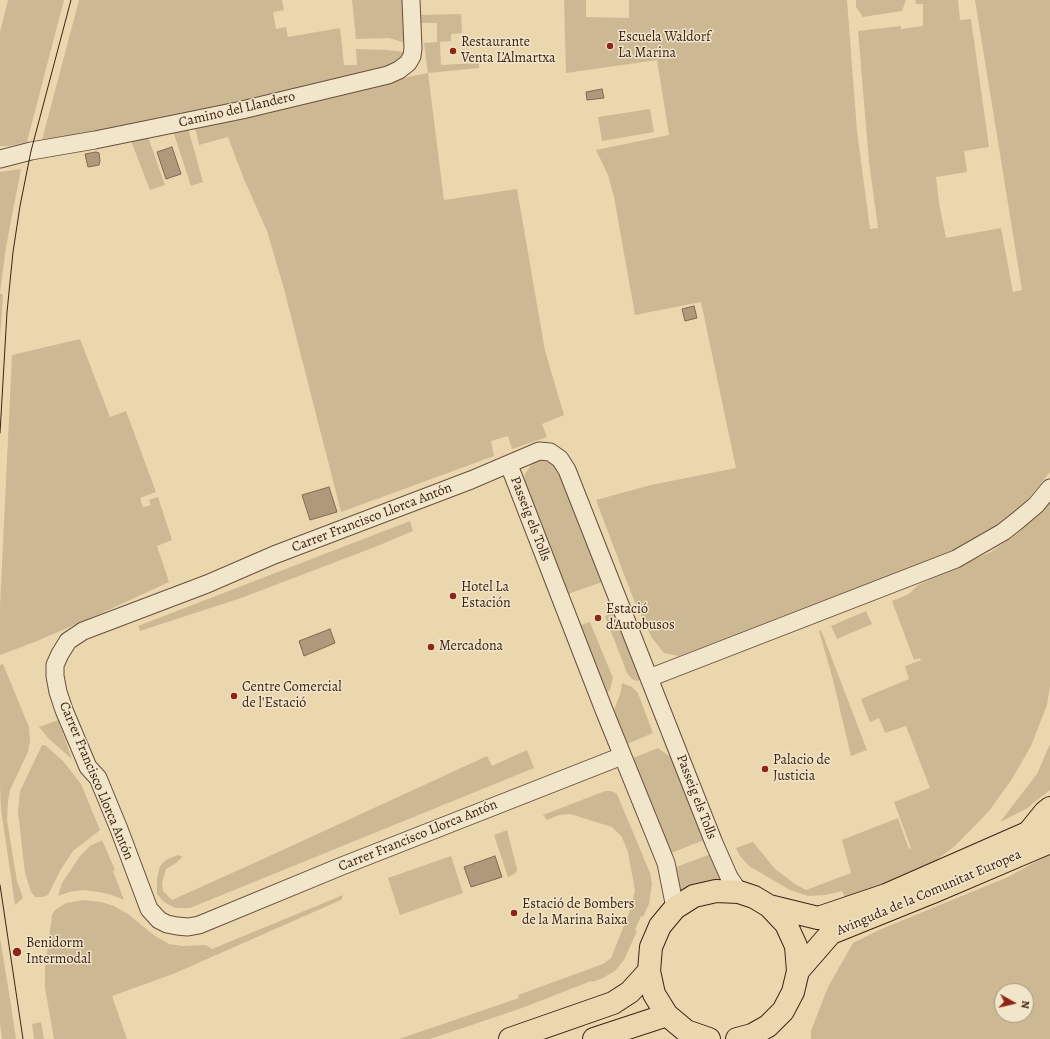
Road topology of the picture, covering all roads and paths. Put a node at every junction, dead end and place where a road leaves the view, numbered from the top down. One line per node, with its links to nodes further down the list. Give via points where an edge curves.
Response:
1 (411, 0): 2 (street, Camino del Llandero, via 414,48 412,56 408,63 388,75 242,110)
2 (0, 158)
3 (509, 465): 5 (street, Passeig els Tolls, via 539,451 550,452 560,458); 6 (street, Passeig els Tolls); 6 (street, Carrer Francisco Llorca Antón, via 83,631 68,642 55,665 58,692 64,710 88,767 98,778 149,909 159,920 167,924 188,927 199,925)
4 (1050, 488): 5 (street, via 1036,505 1004,532 956,559)
5 (649, 678): 11 (street, Passeig els Tolls, via 714,843 729,877)
6 (622, 756): 13 (street, Passeig els Tolls, via 666,863)
7 (1050, 808): 9 (main road)
8 (1050, 824): 9 (main road)
9 (1028, 833): 12 (main road, via 886,895 818,918)
10 (1050, 842): 15 (main road, Avinguda de la Comunitat Europea, via 831,933)
11 (739, 892): 12 (main road); 13 (main road, via 716,891 694,896)
12 (769, 906): 15 (main road, via 786,924 796,946)
13 (676, 908): 14 (main road, via 660,926 651,947)
14 (649, 971): 16 (main road, via 654,994); 18 (main road, via 630,992 613,1004)
15 (798, 971): 17 (main road, via 793,992)
16 (667, 1015): 19 (main road); 20 (main road, via 686,1031)
17 (771, 1033): 21 (main road)
18 (510, 1039)
19 (594, 1039)
20 (709, 1039)
21 (737, 1039)

